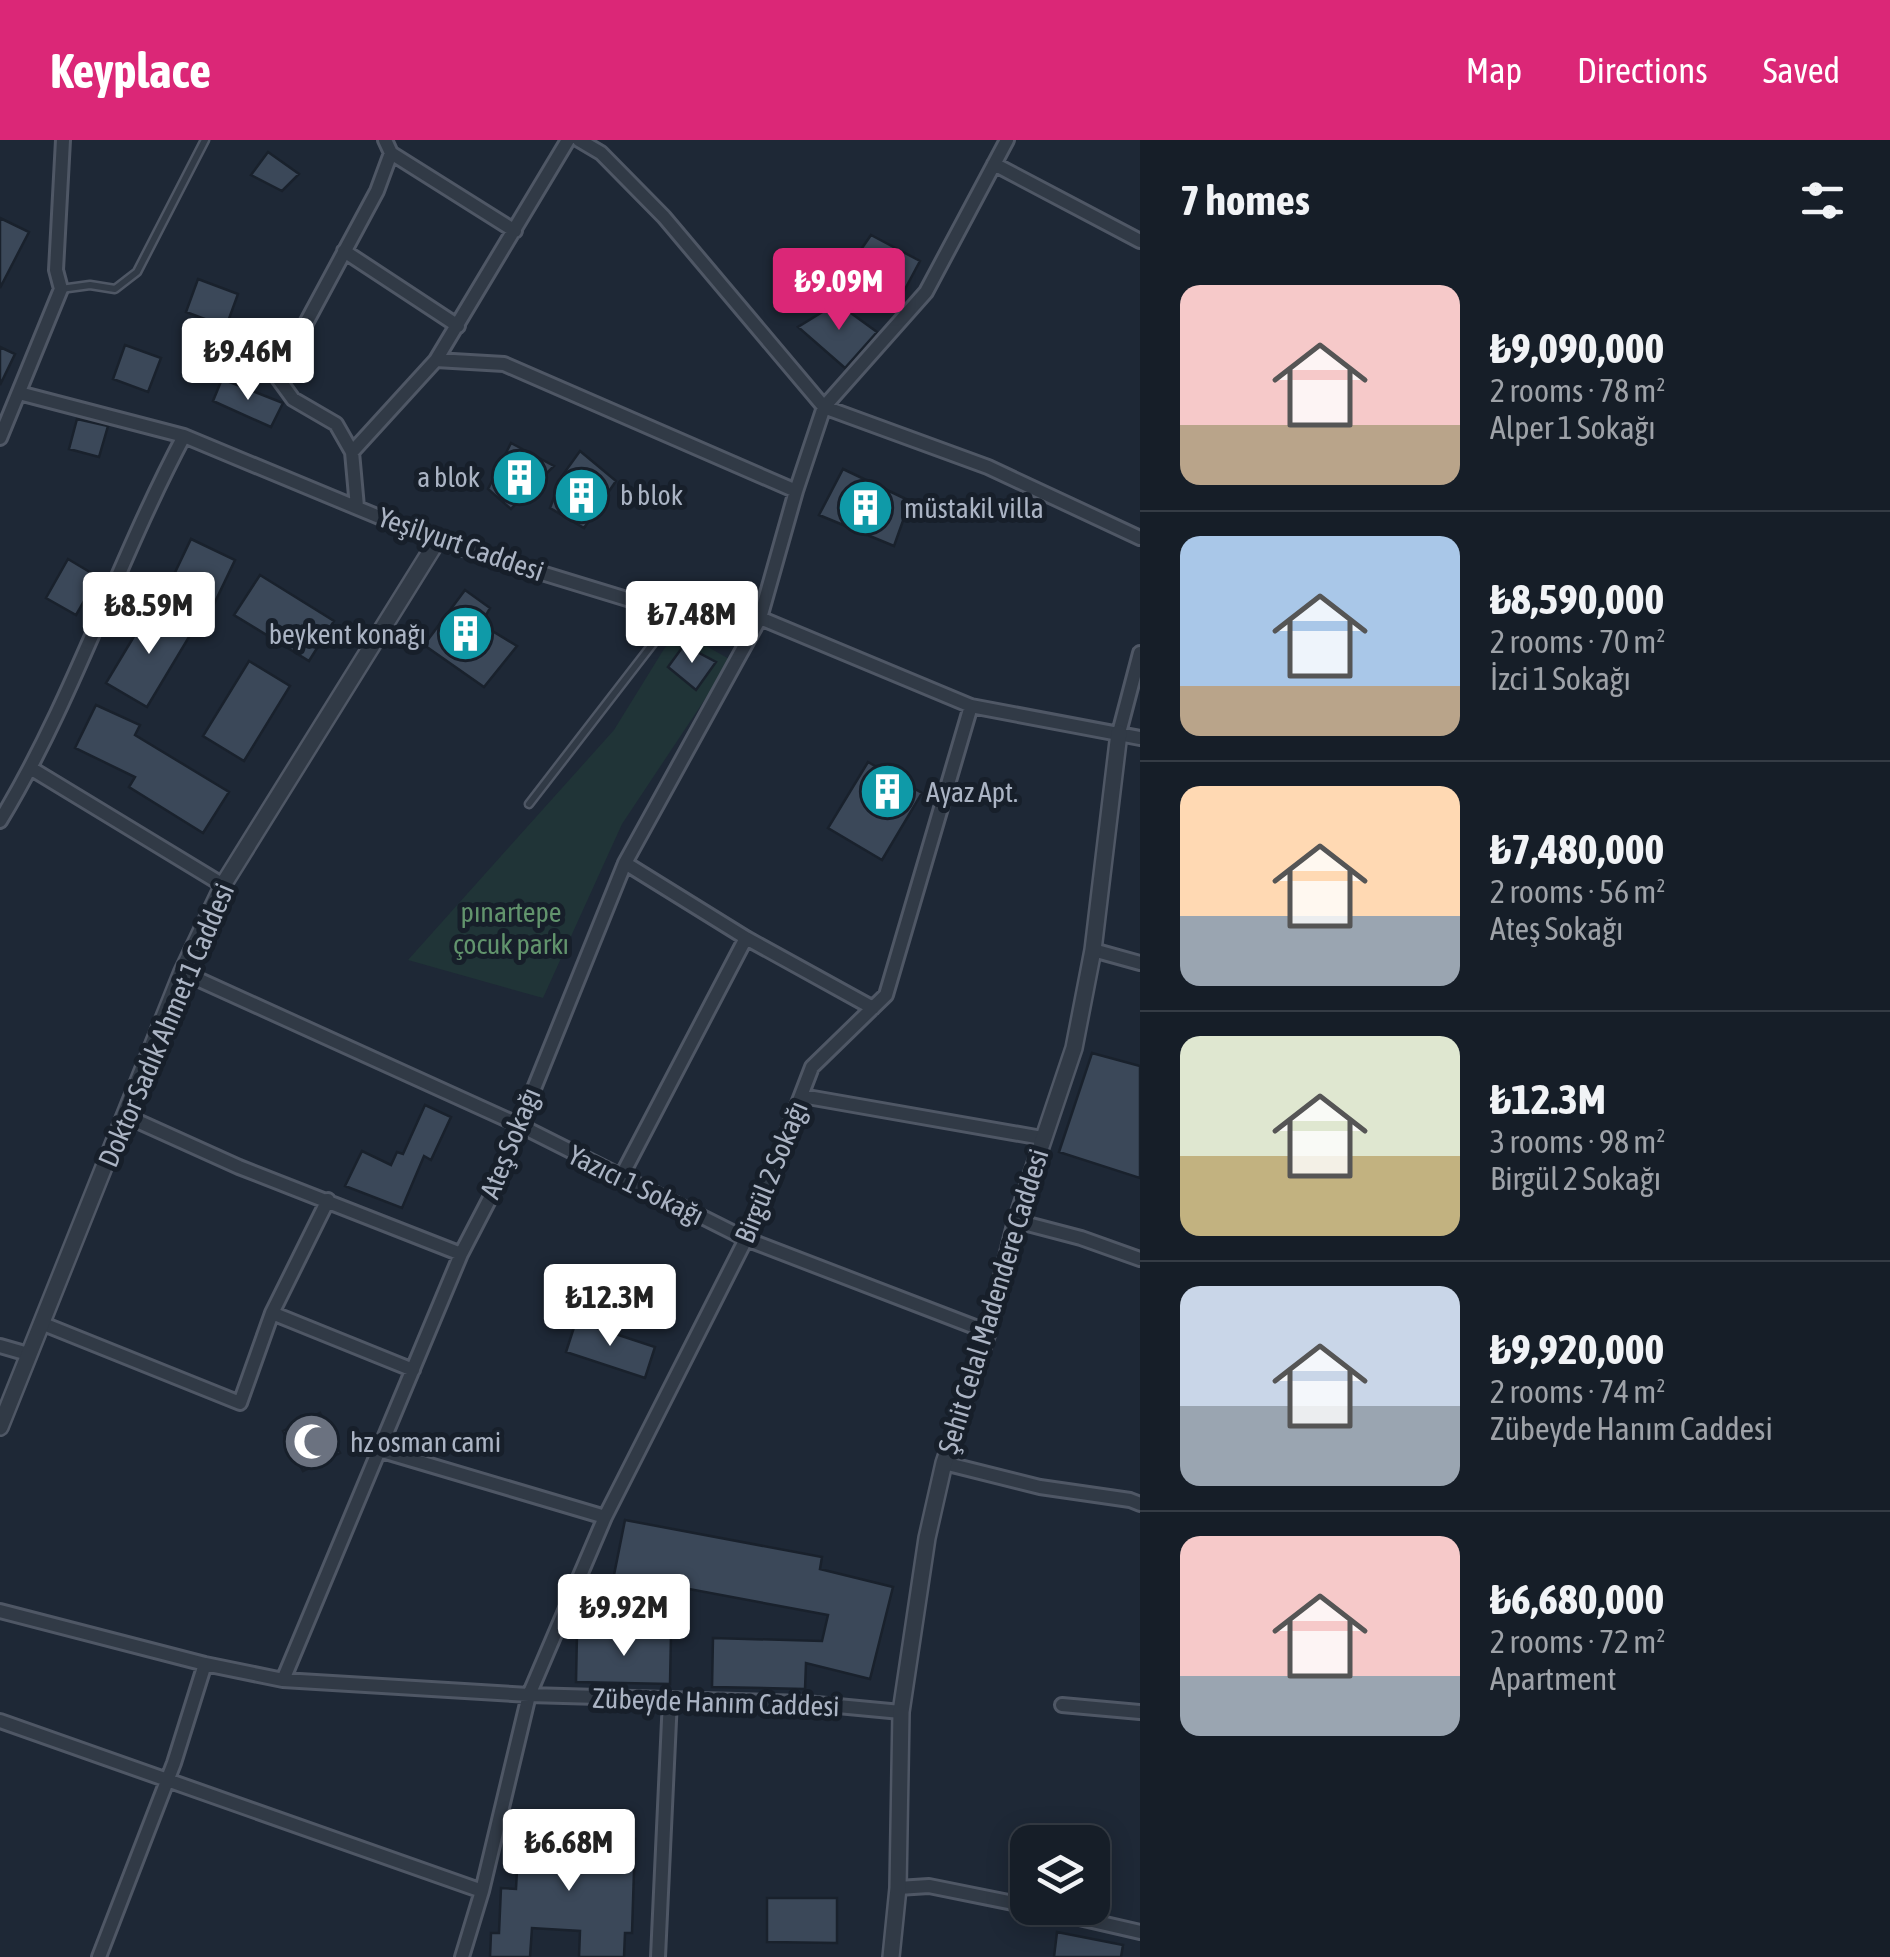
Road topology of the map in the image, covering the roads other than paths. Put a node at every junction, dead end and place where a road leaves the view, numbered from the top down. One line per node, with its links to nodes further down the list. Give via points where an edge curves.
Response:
1 (62, 140): 11 (street, via 56,270)
2 (205, 140): 11 (lane, via 137,272 115,289)
3 (568, 140): 8 (street)
4 (579, 140): 16 (street, via 601,152 664,217)
5 (1007, 140): 7 (street)
6 (388, 146): 8 (street); 10 (street, via 378,192)
7 (994, 164): 9 (street); 16 (street, via 926,292)
8 (515, 231): 12 (street)
9 (1140, 241)
10 (344, 251): 12 (street); 19 (street, via 278,377 293,399 336,424)
11 (61, 289): 14 (street)
12 (458, 326): 13 (street)
13 (436, 360): 19 (street); 20 (street, via 504,364)
14 (19, 394): 15 (street); 17 (street, Yeşilyurt Caddesi); 18 (street)
15 (0, 398)
16 (824, 407): 20 (street, Ateş Sokağı); 22 (street, via 988,467)
17 (184, 436): 21 (street, Yeşilyurt Caddesi); 30 (street)
18 (0, 438)
19 (352, 452): 21 (street)
20 (796, 490): 25 (street, Ateş Sokağı)
21 (357, 508): 23 (street, Yeşilyurt Caddesi)
22 (1140, 538)
23 (437, 542): 24 (street, Yeşilyurt Caddesi); 34 (street, Doktor Sadık Ahmet 1 Caddesi)
24 (676, 614): 25 (street, Yeşilyurt Caddesi); 31 (lane)
25 (760, 618): 27 (street, Yeşilyurt Caddesi); 33 (street, Ateş Sokağı)
26 (1140, 653): 28 (street, Şehit Celal Madendere Caddesi)
27 (971, 706): 28 (street, Yeşilyurt Caddesi); 39 (street, Birgül 2 Sokağı, via 886,994)
28 (1119, 733): 29 (street, Yeşilyurt Caddesi); 36 (street, Şehit Celal Madendere Caddesi)
29 (1140, 738)
30 (32, 769): 32 (street); 34 (street)
31 (528, 804)
32 (0, 821)
33 (625, 863): 35 (street); 42 (street, Ateş Sokağı)
34 (223, 885): 38 (street, Doktor Sadık Ahmet 1 Caddesi)
35 (746, 938): 39 (street); 44 (street)
36 (1092, 950): 37 (street); 43 (street, Şehit Celal Madendere Caddesi, via 1074,1048)
37 (1140, 963)
38 (182, 972): 41 (street, Doktor Sadık Ahmet 1 Caddesi); 42 (street, Yazıcı 1 Sokağı)
39 (873, 1008): 40 (street, Birgül 2 Sokağı, via 812,1067)
40 (802, 1096): 43 (street); 47 (street, Birgül 2 Sokağı)
41 (126, 1116): 45 (street); 51 (street, Doktor Sadık Ahmet 1 Caddesi)
42 (517, 1124): 44 (street, Yazıcı 1 Sokağı); 48 (street, Ateş Sokağı)
43 (1042, 1138): 46 (street, Şehit Celal Madendere Caddesi)
44 (621, 1178): 47 (street, Yazıcı 1 Sokağı)
45 (328, 1200): 48 (street); 50 (street)
46 (1016, 1221): 49 (street); 52 (street, Şehit Celal Madendere Caddesi)
47 (746, 1239): 52 (street, Yazıcı 1 Sokağı); 60 (street, Birgül 2 Sokağı)
48 (461, 1254): 55 (street, Ateş Sokağı)
49 (1140, 1260)
50 (272, 1313): 51 (street, via 240,1402); 55 (street)
51 (41, 1322): 54 (street, Doktor Sadık Ahmet 1 Caddesi)
52 (988, 1332): 58 (street, Şehit Celal Madendere Caddesi)
53 (0, 1346): 54 (street)
54 (28, 1354): 56 (street, Doktor Sadık Ahmet 1 Caddesi)
55 (413, 1370): 57 (street, Ateş Sokağı)
56 (0, 1427)
57 (380, 1450): 60 (street); 63 (street, Ateş Sokağı)
58 (944, 1463): 59 (street); 67 (street, Şehit Celal Madendere Caddesi)
59 (1140, 1504)
60 (605, 1516): 64 (street, Birgül 2 Sokağı)
61 (0, 1611): 62 (street, Zübeyde Hanım Caddesi)
62 (204, 1664): 63 (street, Zübeyde Hanım Caddesi); 70 (street)
63 (283, 1680): 64 (street, Zübeyde Hanım Caddesi)
64 (528, 1696): 65 (street, Zübeyde Hanım Caddesi); 72 (street, Birgül 2 Sokağı)
65 (670, 1699): 67 (street, Zübeyde Hanım Caddesi); 78 (street)
66 (1062, 1706): 68 (street)
67 (902, 1712): 71 (street, Şehit Celal Madendere Caddesi)
68 (1140, 1712)
69 (0, 1722): 70 (street)
70 (167, 1782): 72 (street); 76 (street)
71 (898, 1888): 73 (street, via 929,1886); 79 (street, Şehit Celal Madendere Caddesi)
72 (482, 1891): 77 (street, Birgül 2 Sokağı)
73 (1010, 1902)
74 (1110, 1925): 75 (street)
75 (1140, 1932)
76 (100, 1957)
77 (462, 1957)
78 (658, 1957)
79 (891, 1957)

